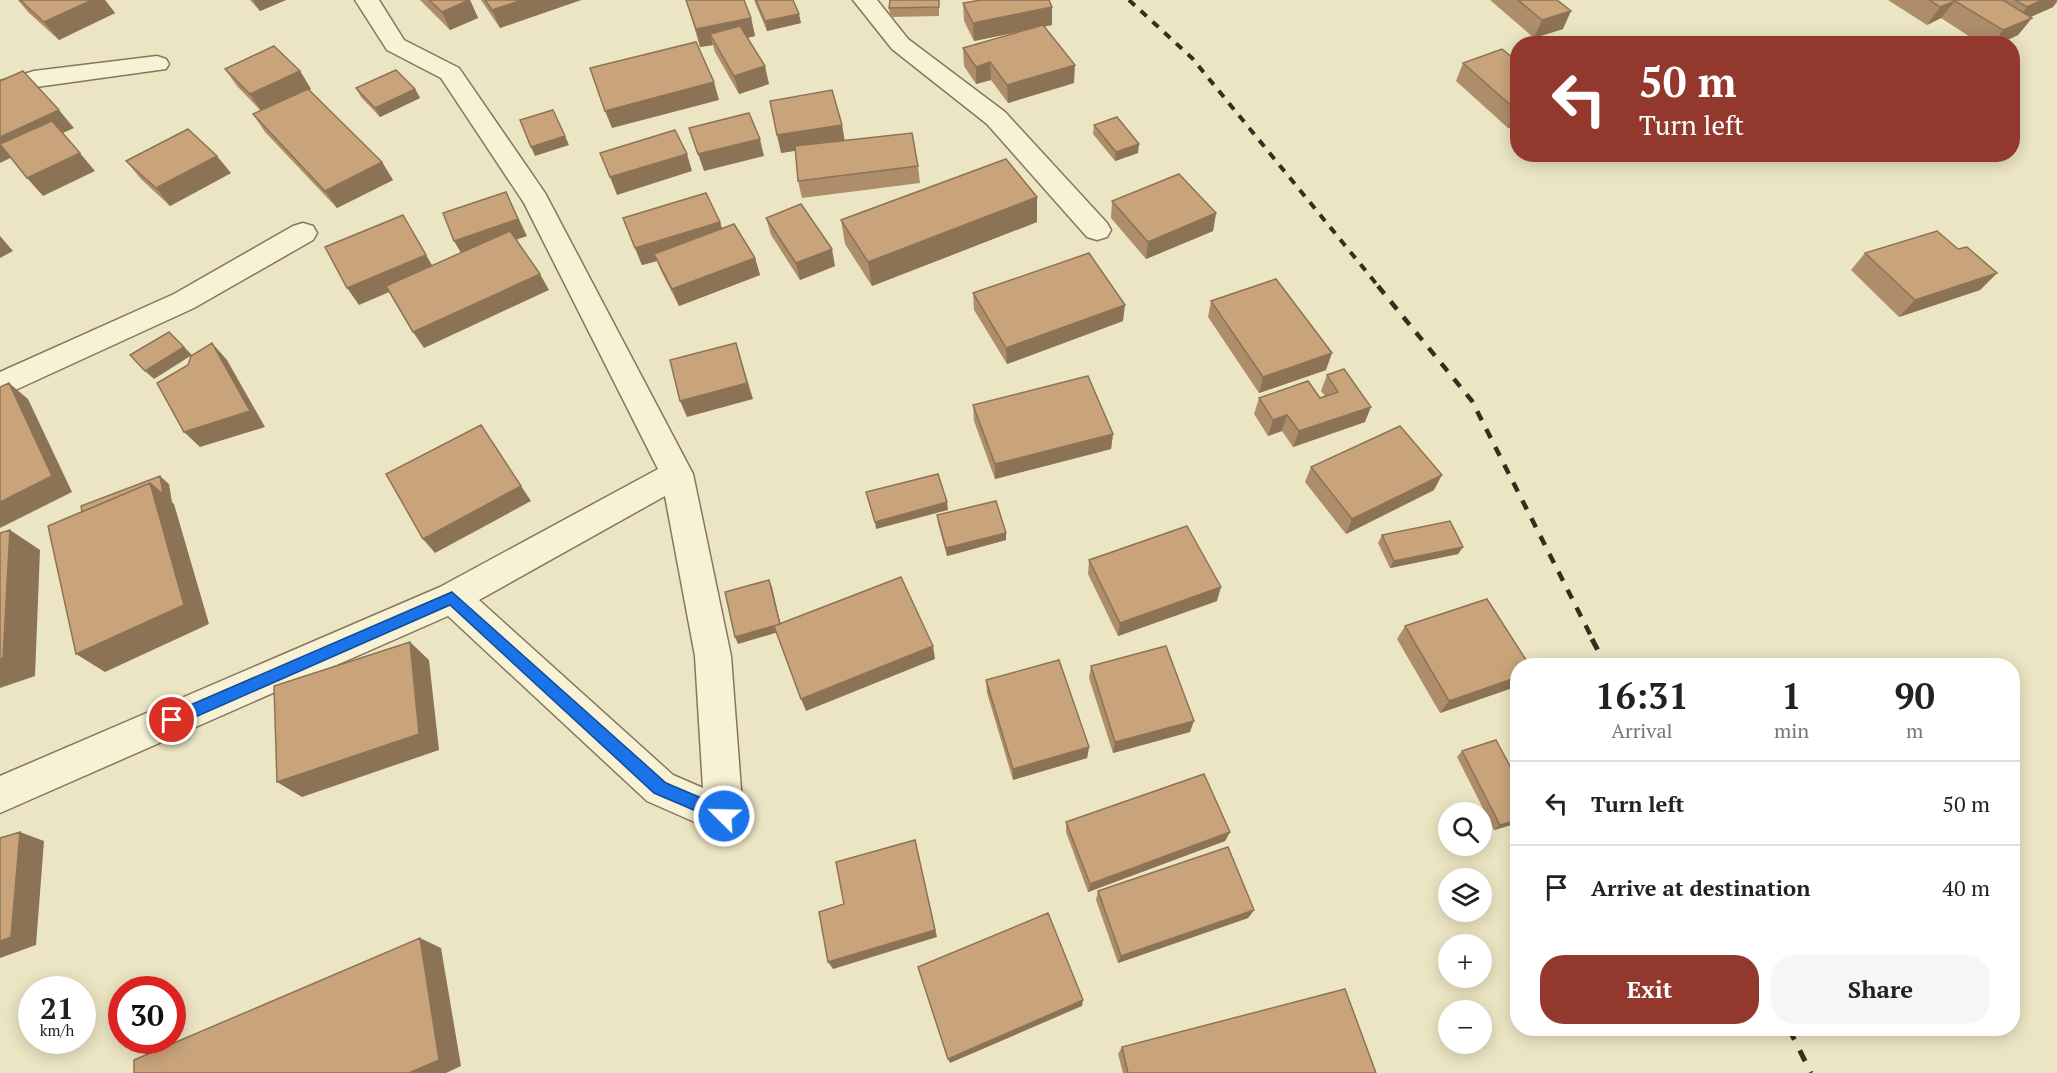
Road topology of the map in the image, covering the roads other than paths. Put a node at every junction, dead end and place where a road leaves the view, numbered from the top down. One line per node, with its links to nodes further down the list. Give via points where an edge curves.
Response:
1 (367, 0): 8 (street, via 395,45 450,73 536,200)
2 (865, 0): 5 (street, via 900,44 996,118)
3 (157, 64): 4 (street, via 34,79)
4 (0, 89)
5 (1097, 230)
6 (303, 233): 7 (street, via 184,301)
7 (0, 385)
8 (677, 474): 9 (street); 9 (street, via 712,656 724,816 660,788)
9 (452, 598): 10 (street)
10 (0, 795)

